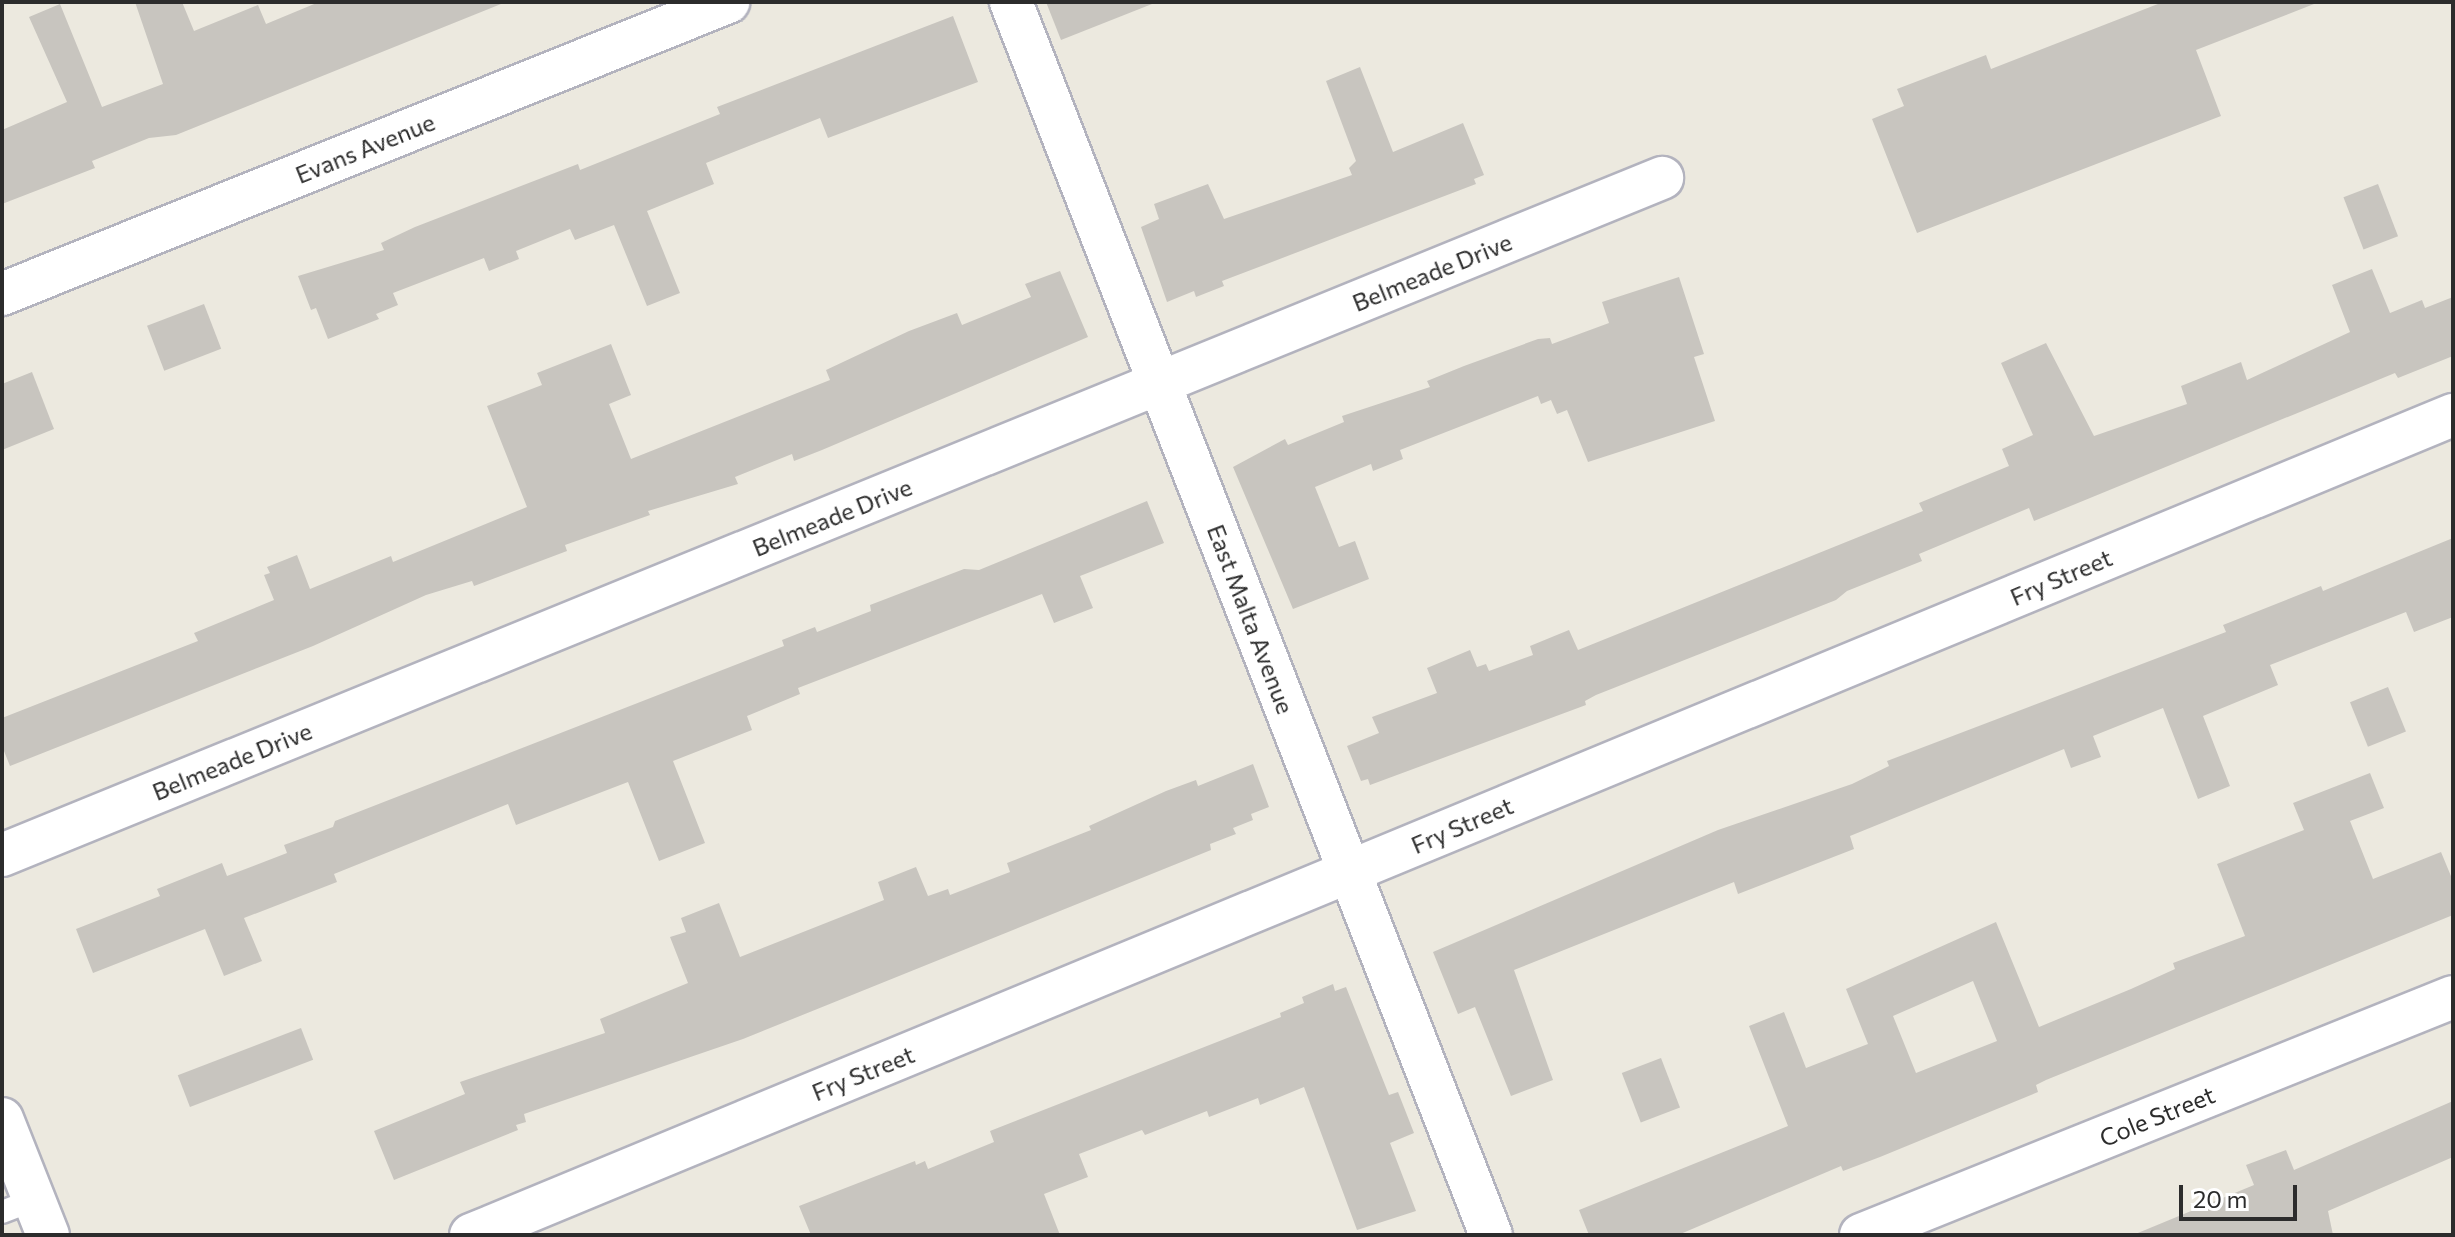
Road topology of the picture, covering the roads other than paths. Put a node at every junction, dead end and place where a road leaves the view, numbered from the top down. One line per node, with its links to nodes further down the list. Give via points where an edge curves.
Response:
1 (728, 2): 4 (street, Evans Avenue)
2 (1011, 2): 5 (street, East Malta Avenue)
3 (1662, 178): 5 (street, Belmeade Drive)
4 (2, 294)
5 (1160, 383): 7 (street, Belmeade Drive); 8 (street, East Malta Avenue)
6 (2453, 415): 8 (street, Fry Street)
7 (2, 855)
8 (1350, 872): 12 (street, Fry Street); 13 (street, East Malta Avenue)
9 (2453, 997): 14 (street, Cole Street)
10 (2, 1119): 11 (street)
11 (28, 1215)
12 (471, 1235)
13 (1491, 1235)
14 (1861, 1235)

